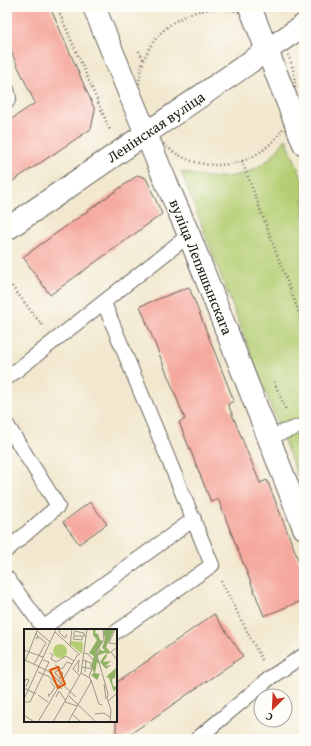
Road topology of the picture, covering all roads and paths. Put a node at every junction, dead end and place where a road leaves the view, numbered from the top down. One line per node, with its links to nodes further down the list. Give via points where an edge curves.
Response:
1 (57, 7): 10 (path)
2 (94, 7): 8 (street, вуліца Лепяшынскага)
3 (250, 7): 5 (street)
4 (304, 25): 5 (street, Ленінская вуліца)
5 (267, 51): 8 (street, Ленінская вуліца); 9 (street)
6 (7, 89): 7 (lane)
7 (7, 102)
8 (146, 134): 10 (street, Ленінская вуліца); 13 (street, вуліца Лепяшынскага)
9 (304, 144)
10 (119, 153): 12 (street, Ленінская вуліца)
11 (242, 161): 16 (path)
12 (7, 229)
13 (189, 235): 15 (lane); 21 (street, вуліца Лепяшынскага)
14 (7, 280): 17 (path)
15 (104, 303): 17 (lane); 22 (lane)
16 (304, 326)
17 (54, 342): 18 (lane)
18 (7, 378)
19 (7, 425): 24 (lane, via 58,506)
20 (304, 425): 21 (lane)
21 (268, 437): 23 (street, вуліца Лепяшынскага)
22 (194, 519): 25 (lane); 27 (lane)
23 (304, 528)
24 (7, 550)
25 (212, 565): 28 (lane); 30 (path)
26 (7, 578): 27 (lane)
27 (44, 629)
28 (117, 631)
29 (304, 655): 30 (lane)
30 (271, 677): 31 (lane)
31 (197, 739)

